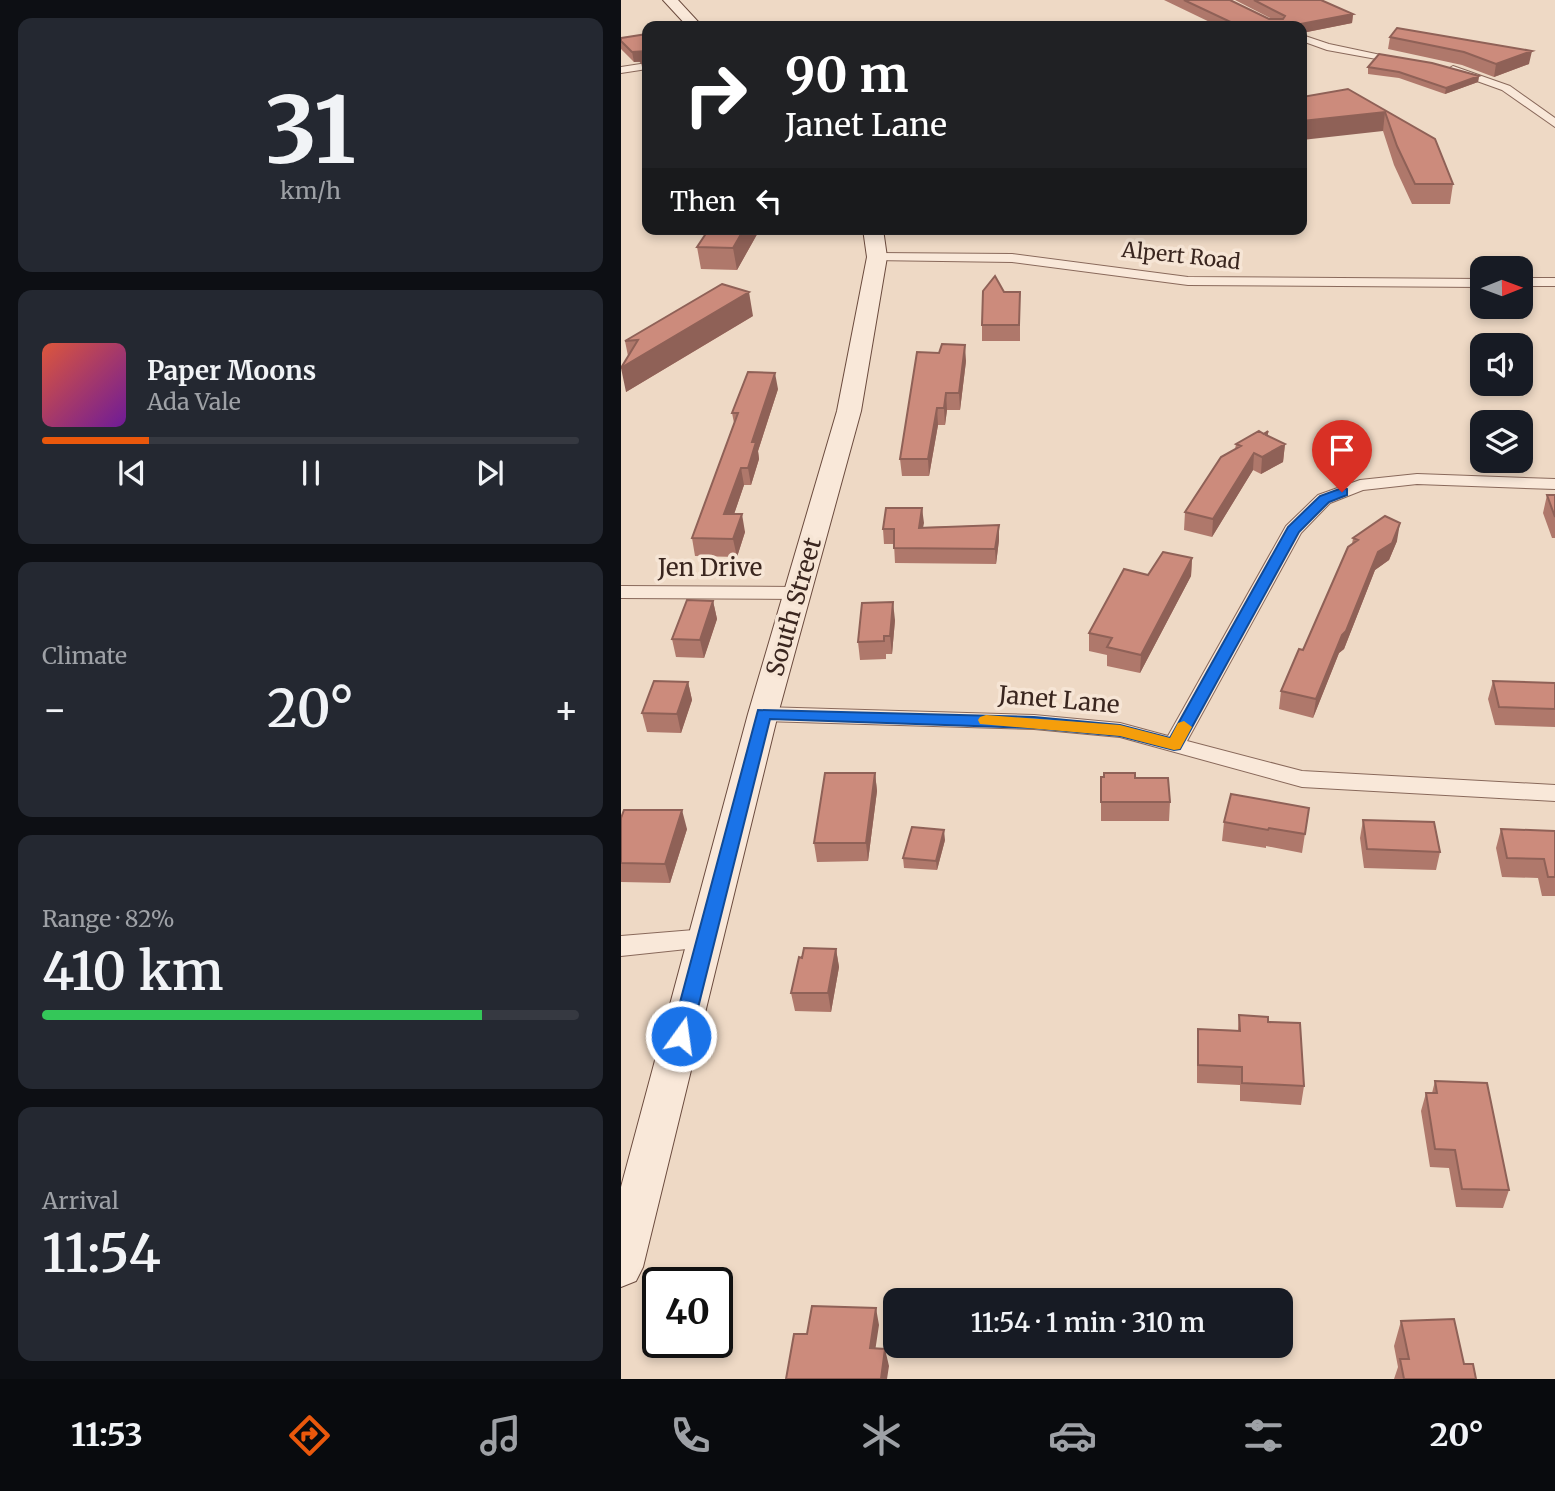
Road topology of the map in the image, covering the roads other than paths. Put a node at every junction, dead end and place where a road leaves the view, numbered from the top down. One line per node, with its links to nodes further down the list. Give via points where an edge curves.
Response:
1 (670, 0): 2 (street)
2 (690, 21)
3 (1307, 40): 4 (street)
4 (1421, 64)
5 (642, 67): 7 (street)
6 (1446, 68): 8 (street, via 1506,89)
7 (621, 70)
8 (1555, 124)
9 (875, 243): 12 (street, Alpert Road, via 1188,281); 15 (street, South Street, via 849,411)
10 (1533, 282): 11 (street)
11 (1555, 282)
12 (1470, 283)
13 (1555, 484): 17 (street, via 1417,479 1361,485 1324,499 1293,530)
14 (621, 592): 15 (street, Jen Drive)
15 (799, 593): 16 (street, South Street)
16 (763, 713): 17 (street, Janet Lane, via 1034,722 1120,730); 19 (street, South Street)
17 (1174, 745): 18 (street, Janet Lane, via 1302,779)
18 (1555, 793)
19 (706, 939): 20 (street); 21 (street, South Street)
20 (621, 946)
21 (621, 1267)

